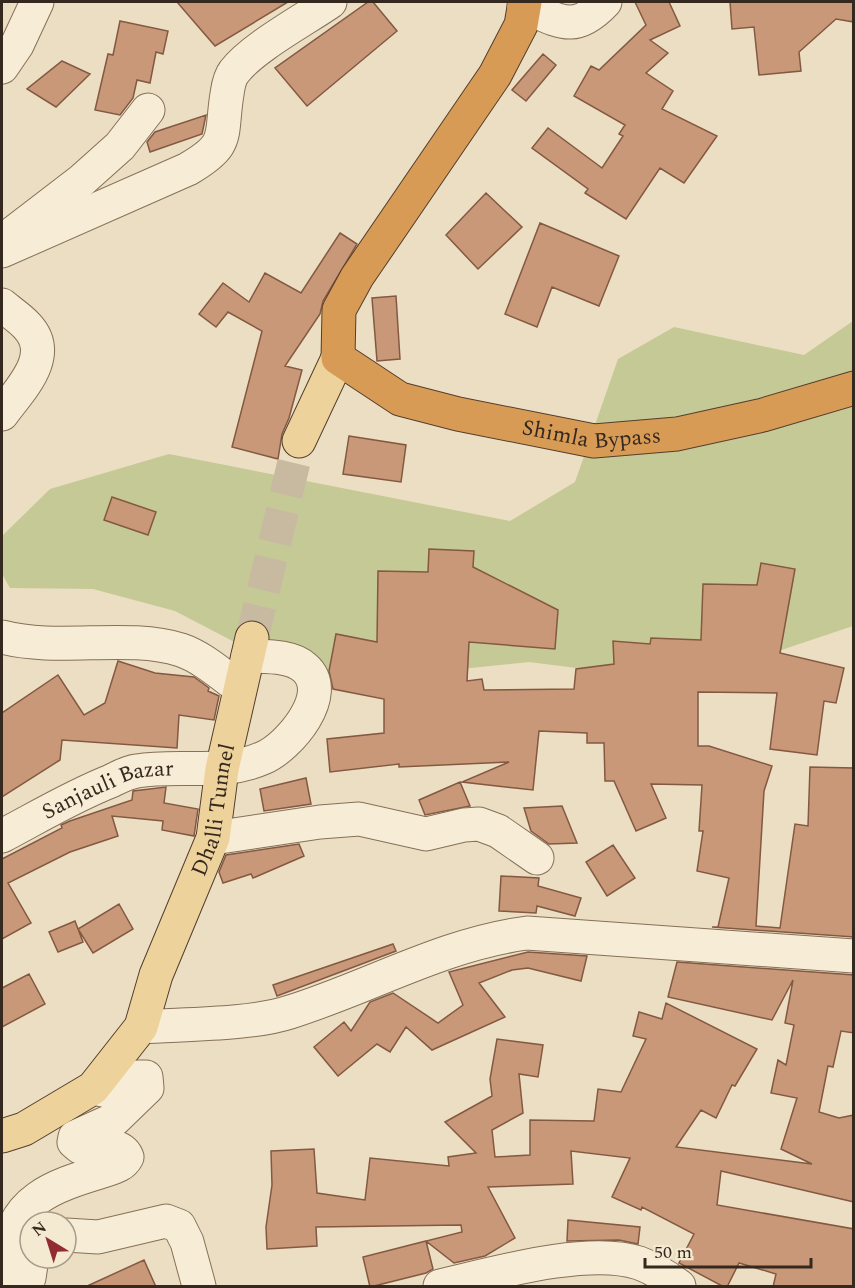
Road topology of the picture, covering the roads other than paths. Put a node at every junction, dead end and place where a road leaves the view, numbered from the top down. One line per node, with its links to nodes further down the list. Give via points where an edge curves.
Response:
1 (37, 2): 5 (street)
2 (330, 2): 8 (street, via 232,73 224,134 218,148 206,159)
3 (605, 2): 4 (street, via 588,18 573,23 558,22)
4 (524, 4): 10 (highway, via 521,25 495,75 339,310)
5 (2, 67)
6 (148, 110): 7 (street, via 120,146)
7 (2, 244)
8 (2, 251)
9 (2, 305): 12 (street, via 27,326 39,352 32,373)
10 (338, 358): 11 (highway, Shimla Bypass, via 400,399 594,441 677,434 763,415); 13 (main road)
11 (854, 388)
12 (2, 414)
13 (299, 441)
14 (2, 637): 16 (street, via 73,644 146,644 183,650)
15 (250, 647): 16 (main road, Dhalli Tunnel); 17 (street, Sanjauli Bazar, via 304,667 313,678 314,697 304,721 286,741 264,758)
16 (240, 688): 17 (main road, Dhalli Tunnel)
17 (222, 769): 18 (street, Sanjauli Bazar, via 135,771 92,788); 19 (main road, Dhalli Tunnel)
18 (2, 836)
19 (213, 838): 20 (street, via 360,819 426,834 479,824 498,831); 22 (main road, Dhalli Tunnel, via 156,975)
20 (537, 858)
21 (854, 956): 22 (street, via 527,933 496,937 419,961 341,995 287,1013)
22 (141, 1027): 23 (main road)
23 (93, 1088): 24 (main road, via 24,1129); 26 (street, via 113,1092 137,1077 146,1077 147,1088 132,1105 115,1119 75,1137 74,1142 80,1147 118,1147 127,1156 115,1167 61,1183 26,1208 14,1224 7,1278)
24 (2, 1136)
25 (78, 1236): 27 (street, via 98,1237 166,1221 179,1227 187,1242)
26 (24, 1281)
27 (200, 1287)
28 (440, 1287): 29 (street, via 494,1273 602,1258 639,1263)
29 (679, 1287)

